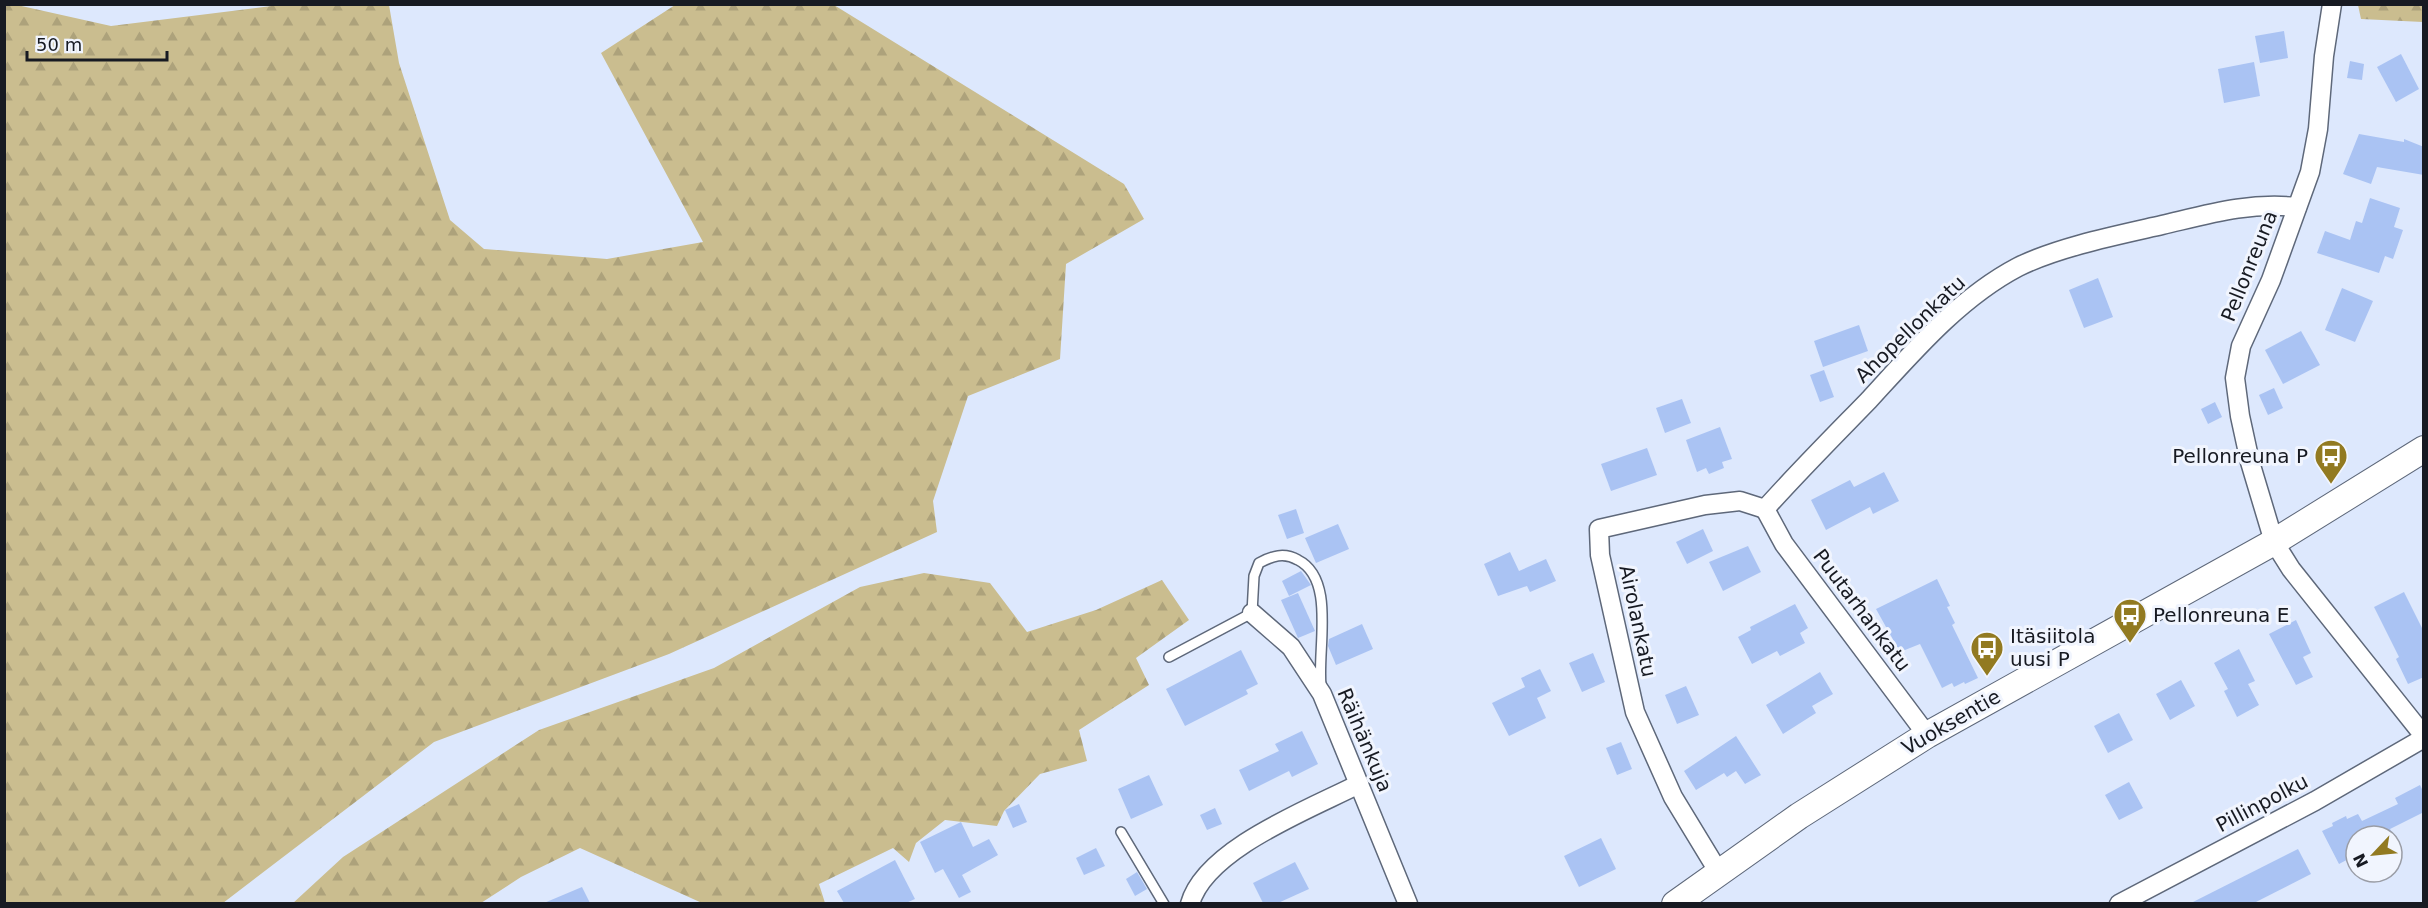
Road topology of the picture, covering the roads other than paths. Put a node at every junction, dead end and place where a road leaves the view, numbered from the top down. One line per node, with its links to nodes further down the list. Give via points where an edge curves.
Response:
1 (2332, 4): 2 (street, Pellonreuna, via 2316,140)
2 (2297, 207): 4 (street, Ahopellonkatu, via 2267,204 2226,210 2063,251 2019,267 1947,319); 5 (street, Pellonreuna, via 2271,280 2241,345 2235,378 2250,462)
3 (2424, 449): 5 (street, Vuoksentie)
4 (1765, 509): 9 (street, Puutarhankatu, via 1784,543); 13 (street, Airolankatu, via 1740,501 1705,505 1599,529 1600,555 1635,712 1673,797)
5 (2274, 542): 9 (street, Vuoksentie); 10 (street, Pillinpolku)
6 (1252, 613): 7 (lane); 8 (street, Räihänkuja, via 1290,647); 8 (lane, via 1254,576 1259,563 1281,555 1306,564 1316,576 1323,609)
7 (1169, 657)
8 (1322, 694): 11 (street, Räihänkuja)
9 (1927, 735): 13 (street, Vuoksentie)
10 (2424, 737): 18 (street, Pillinpolku, via 2315,801)
11 (1359, 784): 16 (street, via 1238,846 1210,869); 17 (street, Räihänkuja)
12 (1121, 832): 15 (lane)
13 (1718, 872): 14 (street, Vuoksentie)
14 (1685, 901)
15 (1164, 903)
16 (1190, 903)
17 (1408, 903)
18 (2119, 903)

